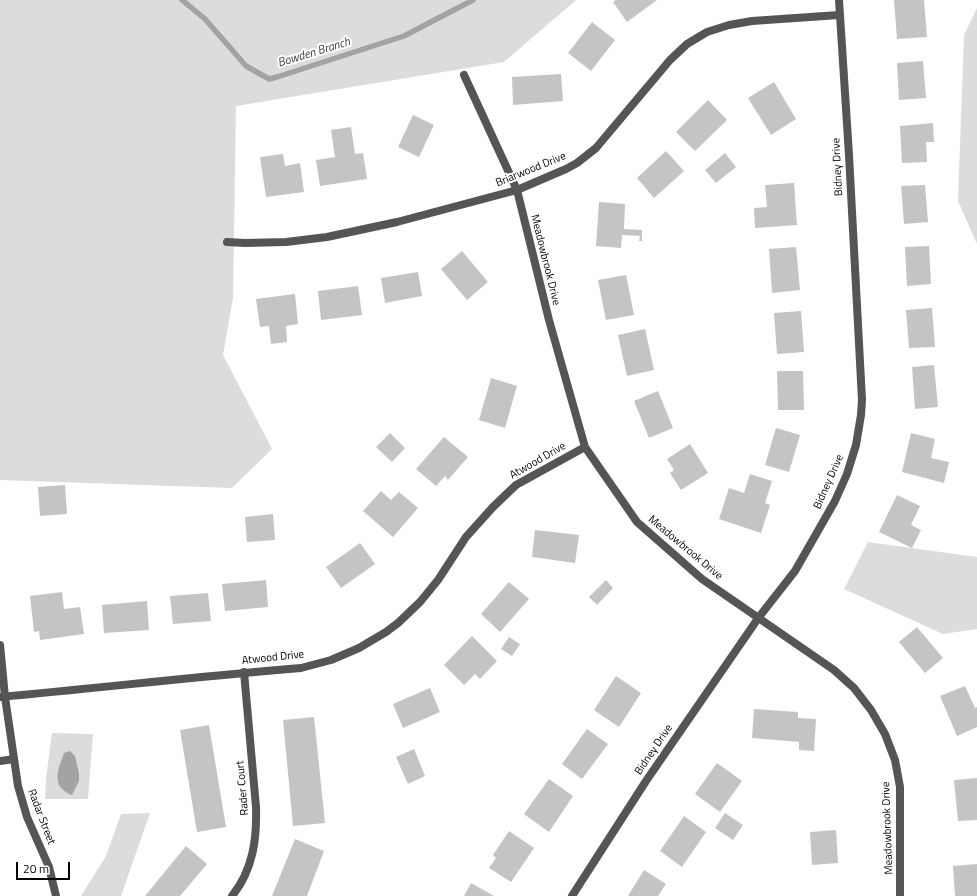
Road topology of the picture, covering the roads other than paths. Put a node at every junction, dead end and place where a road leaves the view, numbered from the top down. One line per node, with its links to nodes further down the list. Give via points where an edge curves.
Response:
1 (839, 0): 2 (street, Bidney Drive)
2 (839, 15): 4 (street, Briarwood Drive, via 752,21 729,24 707,32 687,44 670,60 596,148 566,169); 7 (street, Bidney Drive, via 849,155 861,415 856,445 847,474 834,501 795,571)
3 (464, 75): 4 (street, Meadowbrook Drive)
4 (517, 190): 5 (street, Briarwood Drive, via 397,222 327,237 286,242); 6 (street, Meadowbrook Drive, via 549,320)
5 (226, 242)
6 (585, 447): 7 (street, Meadowbrook Drive, via 637,522 702,579); 9 (street, Atwood Drive, via 516,485 466,537 420,602 386,632 359,648 331,660 301,668)
7 (759, 617): 15 (street, Bidney Drive, via 646,781); 16 (street, Meadowbrook Drive, via 834,670 854,688 885,734 895,760 900,787)
8 (0, 645): 10 (street, Radar Street)
9 (244, 672): 10 (street, Atwood Drive); 14 (street, Rader Court, via 257,828 254,851 247,872)
10 (3, 697): 11 (street, Radar Street)
11 (14, 759): 12 (street); 13 (street, Radar Street, via 18,786 27,817 49,866)
12 (0, 761)
13 (56, 896)
14 (232, 896)
15 (572, 896)
16 (900, 896)

